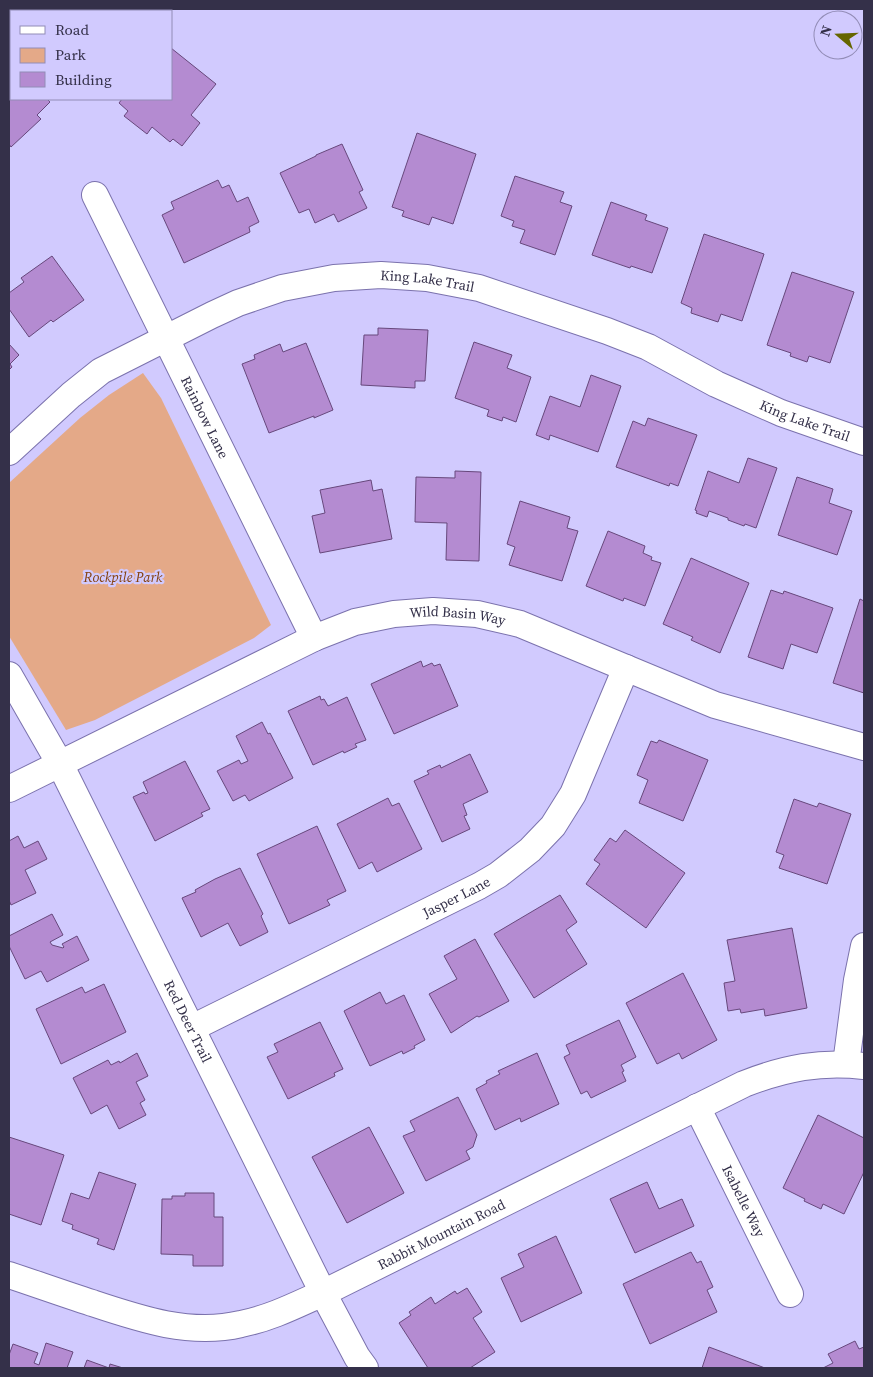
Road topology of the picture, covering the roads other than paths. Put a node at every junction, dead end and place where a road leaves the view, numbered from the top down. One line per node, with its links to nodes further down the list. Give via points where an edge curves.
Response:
1 (95, 195): 2 (street, Rainbow Lane)
2 (166, 338): 3 (street, King Lake Trail, via 238,303 282,288 334,278 381,275 427,278 479,288 607,331 648,347 716,384 781,413); 4 (street, King Lake Trail, via 101,371 71,394); 5 (street, Rainbow Lane)
3 (864, 442)
4 (9, 452)
5 (314, 638): 6 (street, Wild Basin Way, via 355,622 394,614 433,611 477,614 520,624); 9 (street, Wild Basin Way)
6 (626, 668): 8 (street, Wild Basin Way, via 716,705); 12 (street, Jasper Lane, via 572,794 553,826 530,850 479,886)
7 (9, 675): 9 (street, Red Deer Trail)
8 (864, 747)
9 (60, 764): 10 (street); 12 (street, Red Deer Trail)
10 (9, 789)
11 (864, 946): 13 (street, via 857,980)
12 (192, 1028): 16 (street, Red Deer Trail)
13 (855, 1065): 14 (street, Rabbit Mountain Road, via 812,1065 776,1072)
14 (697, 1107): 16 (street, Rabbit Mountain Road); 17 (street, Isabelle Way)
15 (9, 1275): 16 (street, Rabbit Mountain Road, via 134,1317 166,1325 202,1328 239,1325 275,1315)
16 (323, 1293): 18 (street, Red Deer Trail)
17 (790, 1294)
18 (365, 1368)

